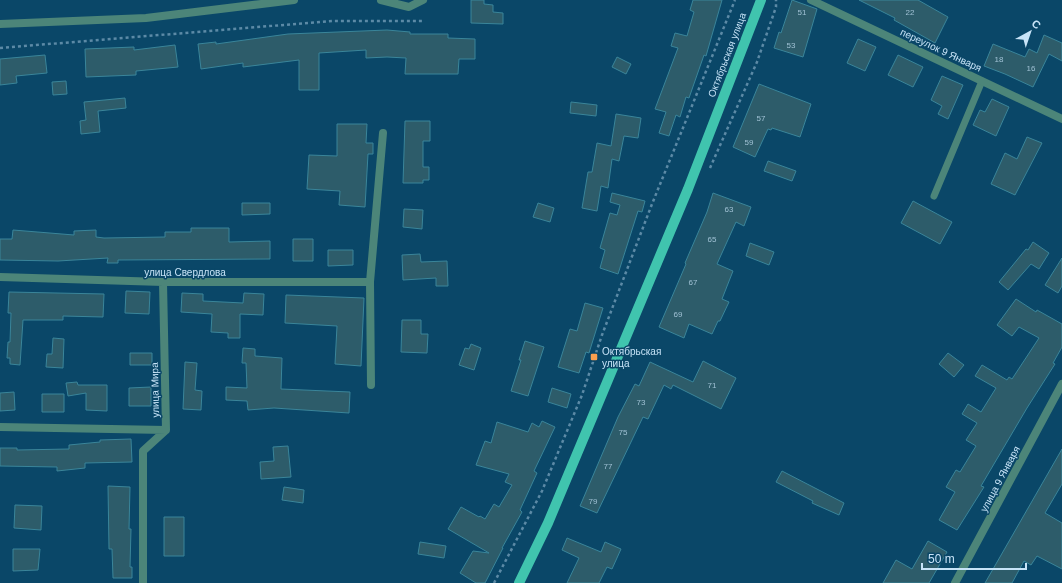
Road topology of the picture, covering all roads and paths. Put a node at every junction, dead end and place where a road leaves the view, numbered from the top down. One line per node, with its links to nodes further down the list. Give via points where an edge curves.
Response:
1 (294, 0): 8 (street, via 146,18)
2 (381, 0): 3 (street, via 409,7)
3 (422, 0)
4 (735, 0): 22 (path, via 652,204 582,395 542,491)
5 (761, 0): 23 (main road, Октябрьская улица, via 688,189 548,523)
6 (811, 0): 10 (street, переулок 9 Января)
7 (424, 21): 9 (path, via 332,21)
8 (0, 24)
9 (0, 48)
10 (982, 81): 11 (street, переулок 9 Января); 13 (lane)
11 (1062, 119)
12 (383, 133): 16 (street)
13 (934, 196)
14 (0, 277): 15 (street, улица Свердлова)
15 (163, 282): 16 (street, улица Свердлова); 20 (street, улица Мира)
16 (370, 282): 18 (street)
17 (1062, 384): 24 (street, улица 9 Января)
18 (371, 385)
19 (0, 427): 20 (street)
20 (166, 430): 21 (street, улица Мира, via 143,451)
21 (143, 583)
22 (494, 583)
23 (519, 583)
24 (955, 583)

